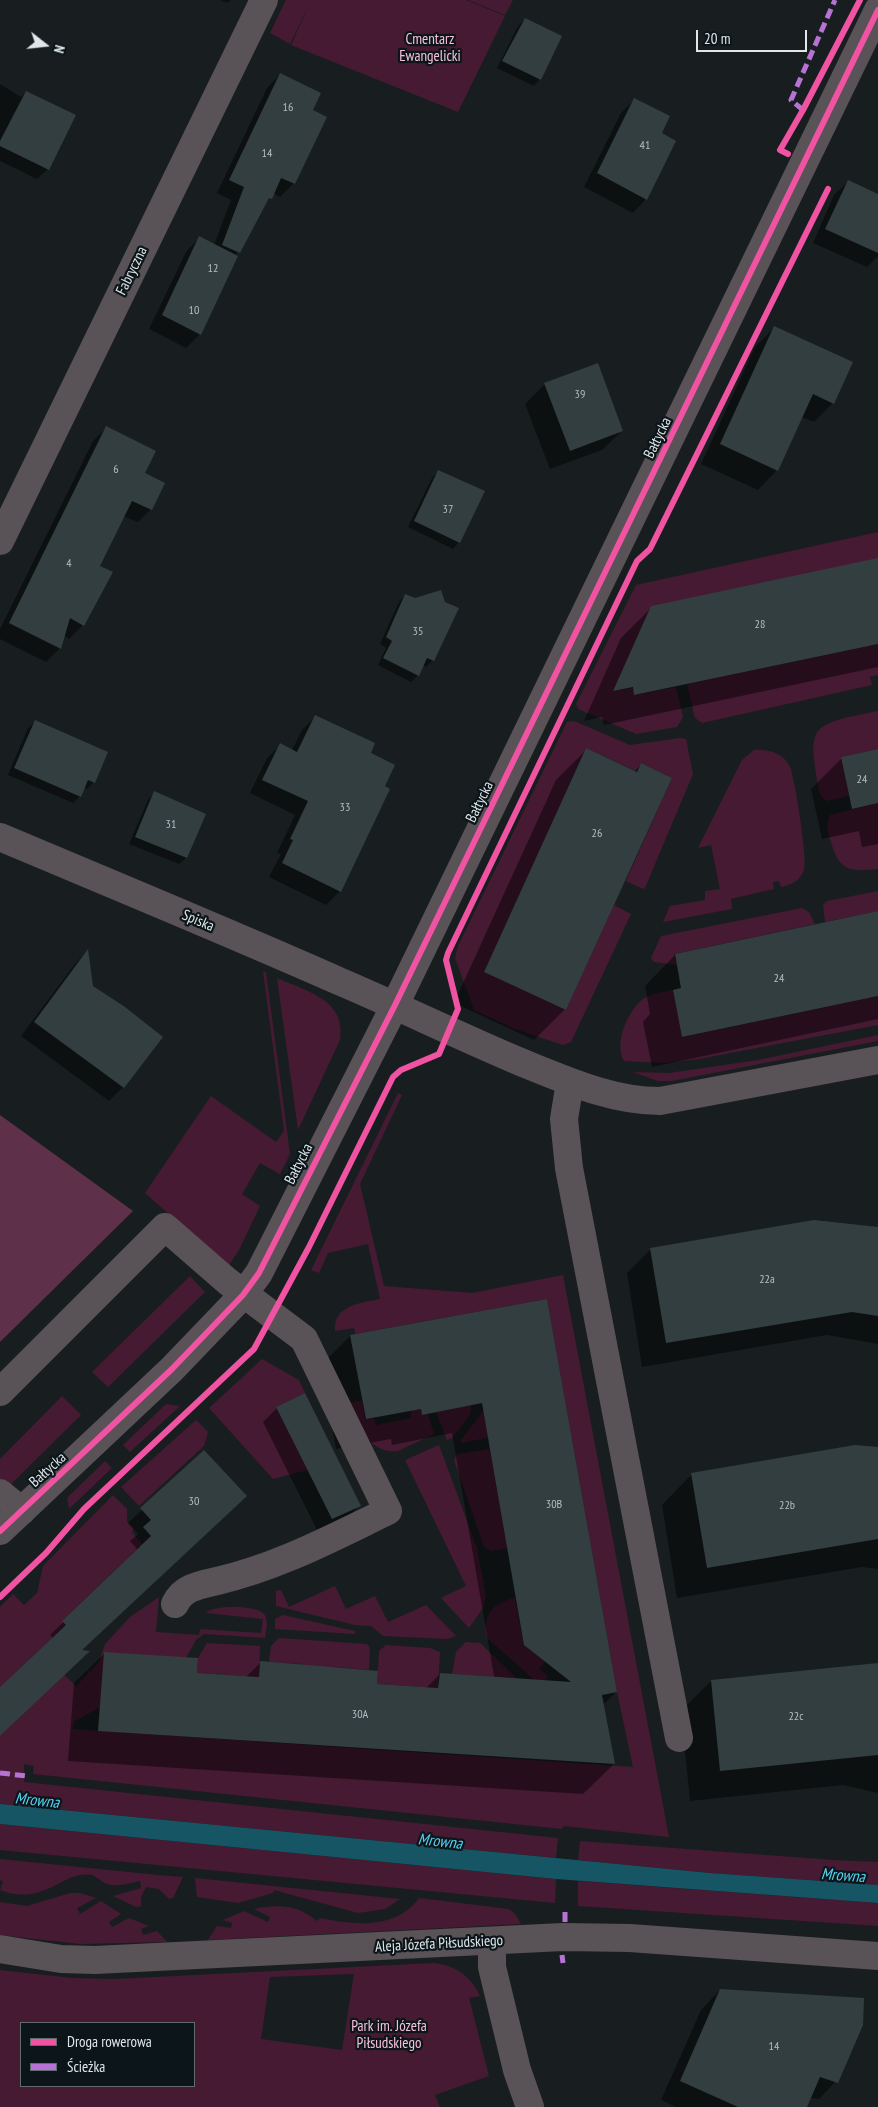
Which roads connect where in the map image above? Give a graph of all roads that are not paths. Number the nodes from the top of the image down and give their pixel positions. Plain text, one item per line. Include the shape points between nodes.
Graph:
1 (264, 0) edge
2 (878, 10) edge
3 (0, 541) edge
4 (0, 837) edge
5 (394, 1007) junction
6 (878, 1060) edge
7 (570, 1082) junction
8 (243, 1295) junction
9 (0, 1392) edge
10 (0, 1493) edge
11 (7, 1520) edge
12 (175, 1604) dead end
13 (679, 1738) dead end
14 (492, 1942) junction
15 (0, 1949) edge
16 (878, 1956) edge
17 (530, 2107) edge

1 - 3 street, Fabryczna
2 - 5 street, Bałtycka
4 - 5 street, Spiska
5 - 7 street, Spiska
5 - 8 street, Bałtycka via 259,1273
6 - 7 street, Spiska via 660,1101 614,1096
7 - 13 street via 564,1118 569,1168
8 - 9 street via 166,1227
8 - 11 street, Bałtycka via 172,1369
8 - 12 street via 304,1339 388,1511 283,1562 187,1589
10 - 11 street
14 - 15 street, Aleja Józefa Piłsudskiego via 94,1960 61,1959
14 - 16 street, Aleja Józefa Piłsudskiego via 564,1937 630,1938
14 - 17 street via 492,1967 517,2070

